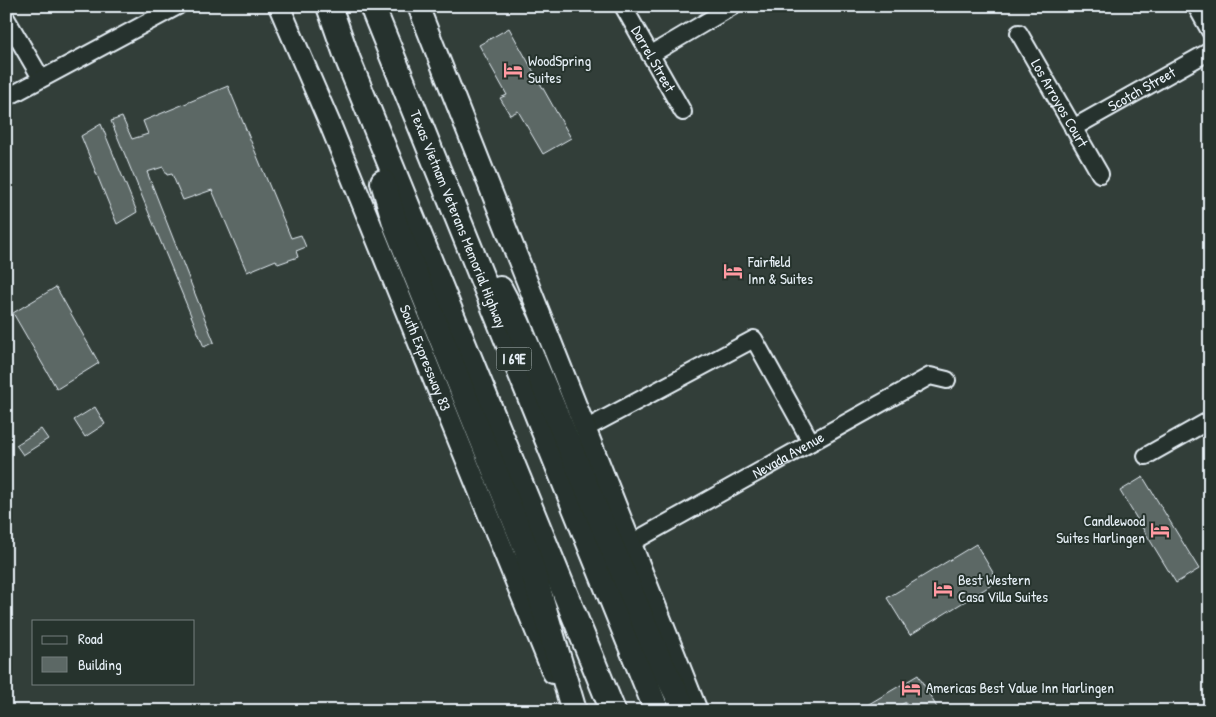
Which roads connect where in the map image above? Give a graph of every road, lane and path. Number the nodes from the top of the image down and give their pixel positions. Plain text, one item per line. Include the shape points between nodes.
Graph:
1 (178, 6) edge
2 (330, 6) edge
3 (372, 6) edge
4 (418, 6) edge
5 (623, 6) edge
6 (733, 6) edge
7 (1196, 6) edge
8 (282, 9) edge
9 (6, 18) edge
10 (1210, 31) edge
11 (1019, 33) dead end
12 (1210, 51) edge
13 (650, 55) junction
14 (348, 60) junction
15 (41, 78) junction
16 (6, 98) edge
17 (683, 112) dead end
18 (1073, 128) junction
19 (437, 172) junction
20 (1100, 174) dead end
21 (947, 380) dead end
22 (1210, 420) edge
23 (586, 429) junction
24 (811, 442) junction
25 (1146, 456) dead end
26 (630, 543) junction
27 (568, 711) edge
28 (574, 711) edge
29 (613, 711) edge
30 (657, 711) edge
31 (685, 711) edge
32 (697, 711) edge

1 - 15 street
2 - 14 highway, I 69E
3 - 19 highway, Texas Vietnam Veterans Memorial Highway / I 69E
4 - 23 main road
5 - 13 street, Darrel Street
6 - 13 street
7 - 10 street
8 - 27 main road, South Expressway 83
9 - 15 street
11 - 18 street, Los Arroyos Court
12 - 18 street, Scotch Street
13 - 17 street, Darrel Street
14 - 28 highway via 396,226 526,548
14 - 29 highway, I 69E
15 - 16 street
18 - 20 street, Los Arroyos Court
19 - 30 highway, Texas Vietnam Veterans Memorial Highway / I 69E
19 - 31 highway via 518,322 657,654
21 - 24 street, Nevada Avenue via 930,376
22 - 25 street
23 - 24 street via 754,339
23 - 26 main road
24 - 26 street, Nevada Avenue
26 - 32 main road

